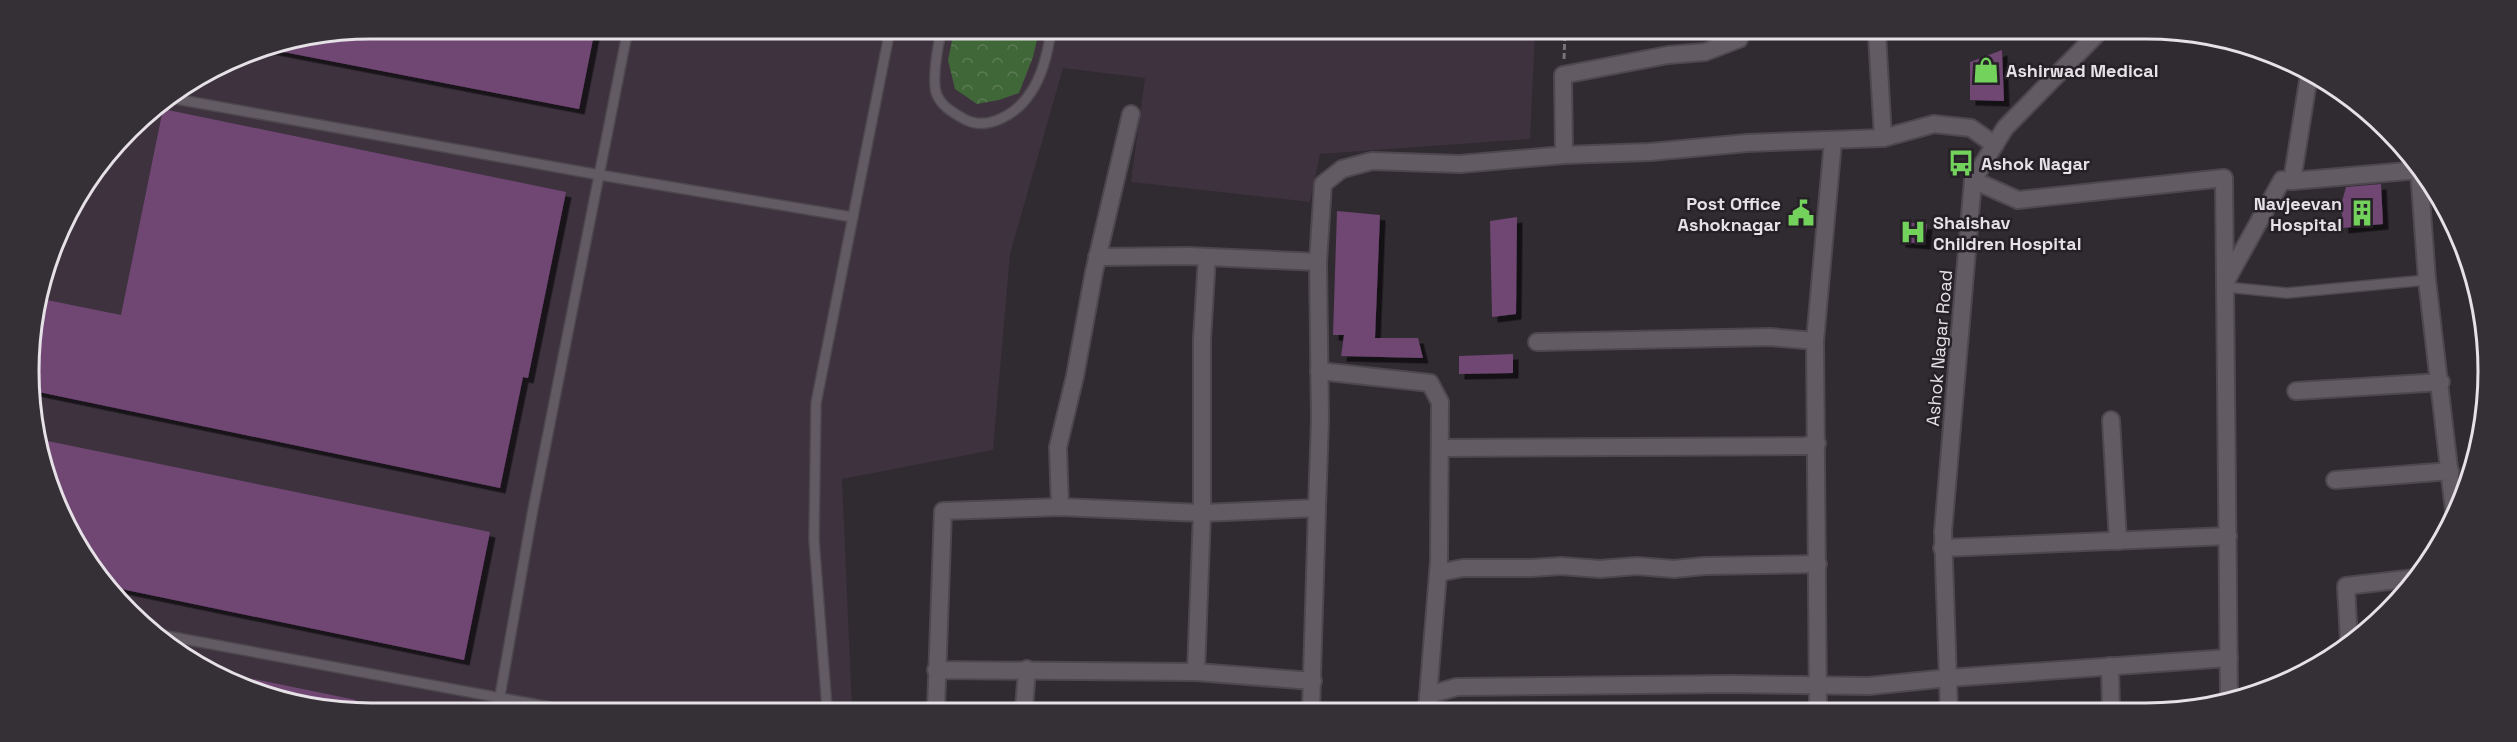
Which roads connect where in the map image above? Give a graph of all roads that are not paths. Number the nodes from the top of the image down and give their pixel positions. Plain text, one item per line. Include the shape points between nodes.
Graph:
1 (626, 39) edge
2 (888, 39) edge
3 (938, 39) edge
4 (1049, 39) edge
5 (1739, 39) edge
6 (1877, 39) edge
7 (2092, 39) edge
8 (2308, 81) edge
9 (180, 100) edge
10 (1131, 114) dead end
11 (1883, 138) junction
12 (1833, 141) junction
13 (1995, 145) junction
14 (1564, 155) junction
15 (2410, 171) edge
16 (600, 175) junction
17 (1973, 180) junction
18 (2292, 181) junction
19 (2420, 184) edge
20 (852, 217) junction
21 (1097, 257) junction
22 (1207, 257) junction
23 (1318, 262) junction
24 (2427, 280) junction
25 (2225, 284) junction
26 (1815, 341) junction
27 (1537, 342) dead end
28 (1319, 371) junction
29 (2441, 382) junction
30 (2296, 391) dead end
31 (2112, 420) dead end
32 (1817, 443) junction
33 (1441, 448) junction
34 (2450, 471) junction
35 (2335, 480) dead end
36 (2453, 499) edge
37 (1060, 507) junction
38 (1317, 508) junction
39 (1202, 513) junction
40 (2228, 536) junction
41 (2118, 541) junction
42 (1942, 548) junction
43 (1818, 564) junction
44 (1437, 573) junction
45 (2404, 579) edge
46 (2349, 634) edge
47 (174, 637) edge
48 (2229, 658) junction
49 (2110, 666) junction
50 (1027, 669) junction
51 (936, 670) junction
52 (1196, 672) junction
53 (1948, 678) junction
54 (1313, 681) junction
55 (1818, 684) junction
56 (2229, 693) edge
57 (1427, 702) edge
58 (499, 703) edge
59 (827, 703) edge
60 (936, 703) edge
61 (1024, 703) edge
62 (1311, 703) edge
63 (1818, 703) edge
64 (1949, 703) edge
65 (2111, 703) edge

1 - 16 lane
2 - 20 lane
3 - 4 lane via 937,94 949,110 972,123 995,122 1012,113 1032,92
5 - 14 street via 1705,52 1563,75
6 - 11 street
7 - 13 street, Ashok Nagar Road via 2005,128
8 - 18 street
9 - 16 lane
10 - 21 street
11 - 12 street
11 - 13 street via 1934,124 1971,128
12 - 14 street
12 - 26 street
13 - 17 street, Ashok Nagar Road
14 - 23 street via 1460,164 1372,161 1342,169 1323,184
15 - 18 street
16 - 20 lane
16 - 58 lane via 533,509
17 - 25 street via 2018,200 2224,178
17 - 42 street, Ashok Nagar Road
18 - 25 street via 2282,180
19 - 24 street
20 - 59 lane via 816,403 814,540
21 - 22 street
21 - 37 street via 1058,447
22 - 23 street
22 - 39 street via 1202,339
23 - 28 street
24 - 25 lane via 2287,293
24 - 29 street
25 - 40 street
26 - 27 street via 1770,337
26 - 32 street
28 - 33 street via 1430,383 1440,402
28 - 38 street
29 - 30 street
29 - 34 street
31 - 41 street
32 - 33 street
32 - 43 street
33 - 44 street
34 - 35 street
34 - 36 street
37 - 39 street
37 - 51 street via 943,511
38 - 39 street
38 - 54 street
39 - 52 street
40 - 41 street
40 - 48 street
41 - 42 street
42 - 53 street, Ashok Nagar Road
43 - 44 street via 1674,569 1462,568
43 - 55 street
44 - 57 street
45 - 46 street via 2346,586
47 - 58 lane
48 - 49 street
48 - 56 street
49 - 53 street
49 - 65 street
50 - 51 street
50 - 52 street
50 - 61 street
51 - 60 street
52 - 54 street
53 - 55 street via 1869,686
53 - 64 street, Ashok Nagar Road
54 - 62 street
55 - 57 street via 1457,687
55 - 63 street

